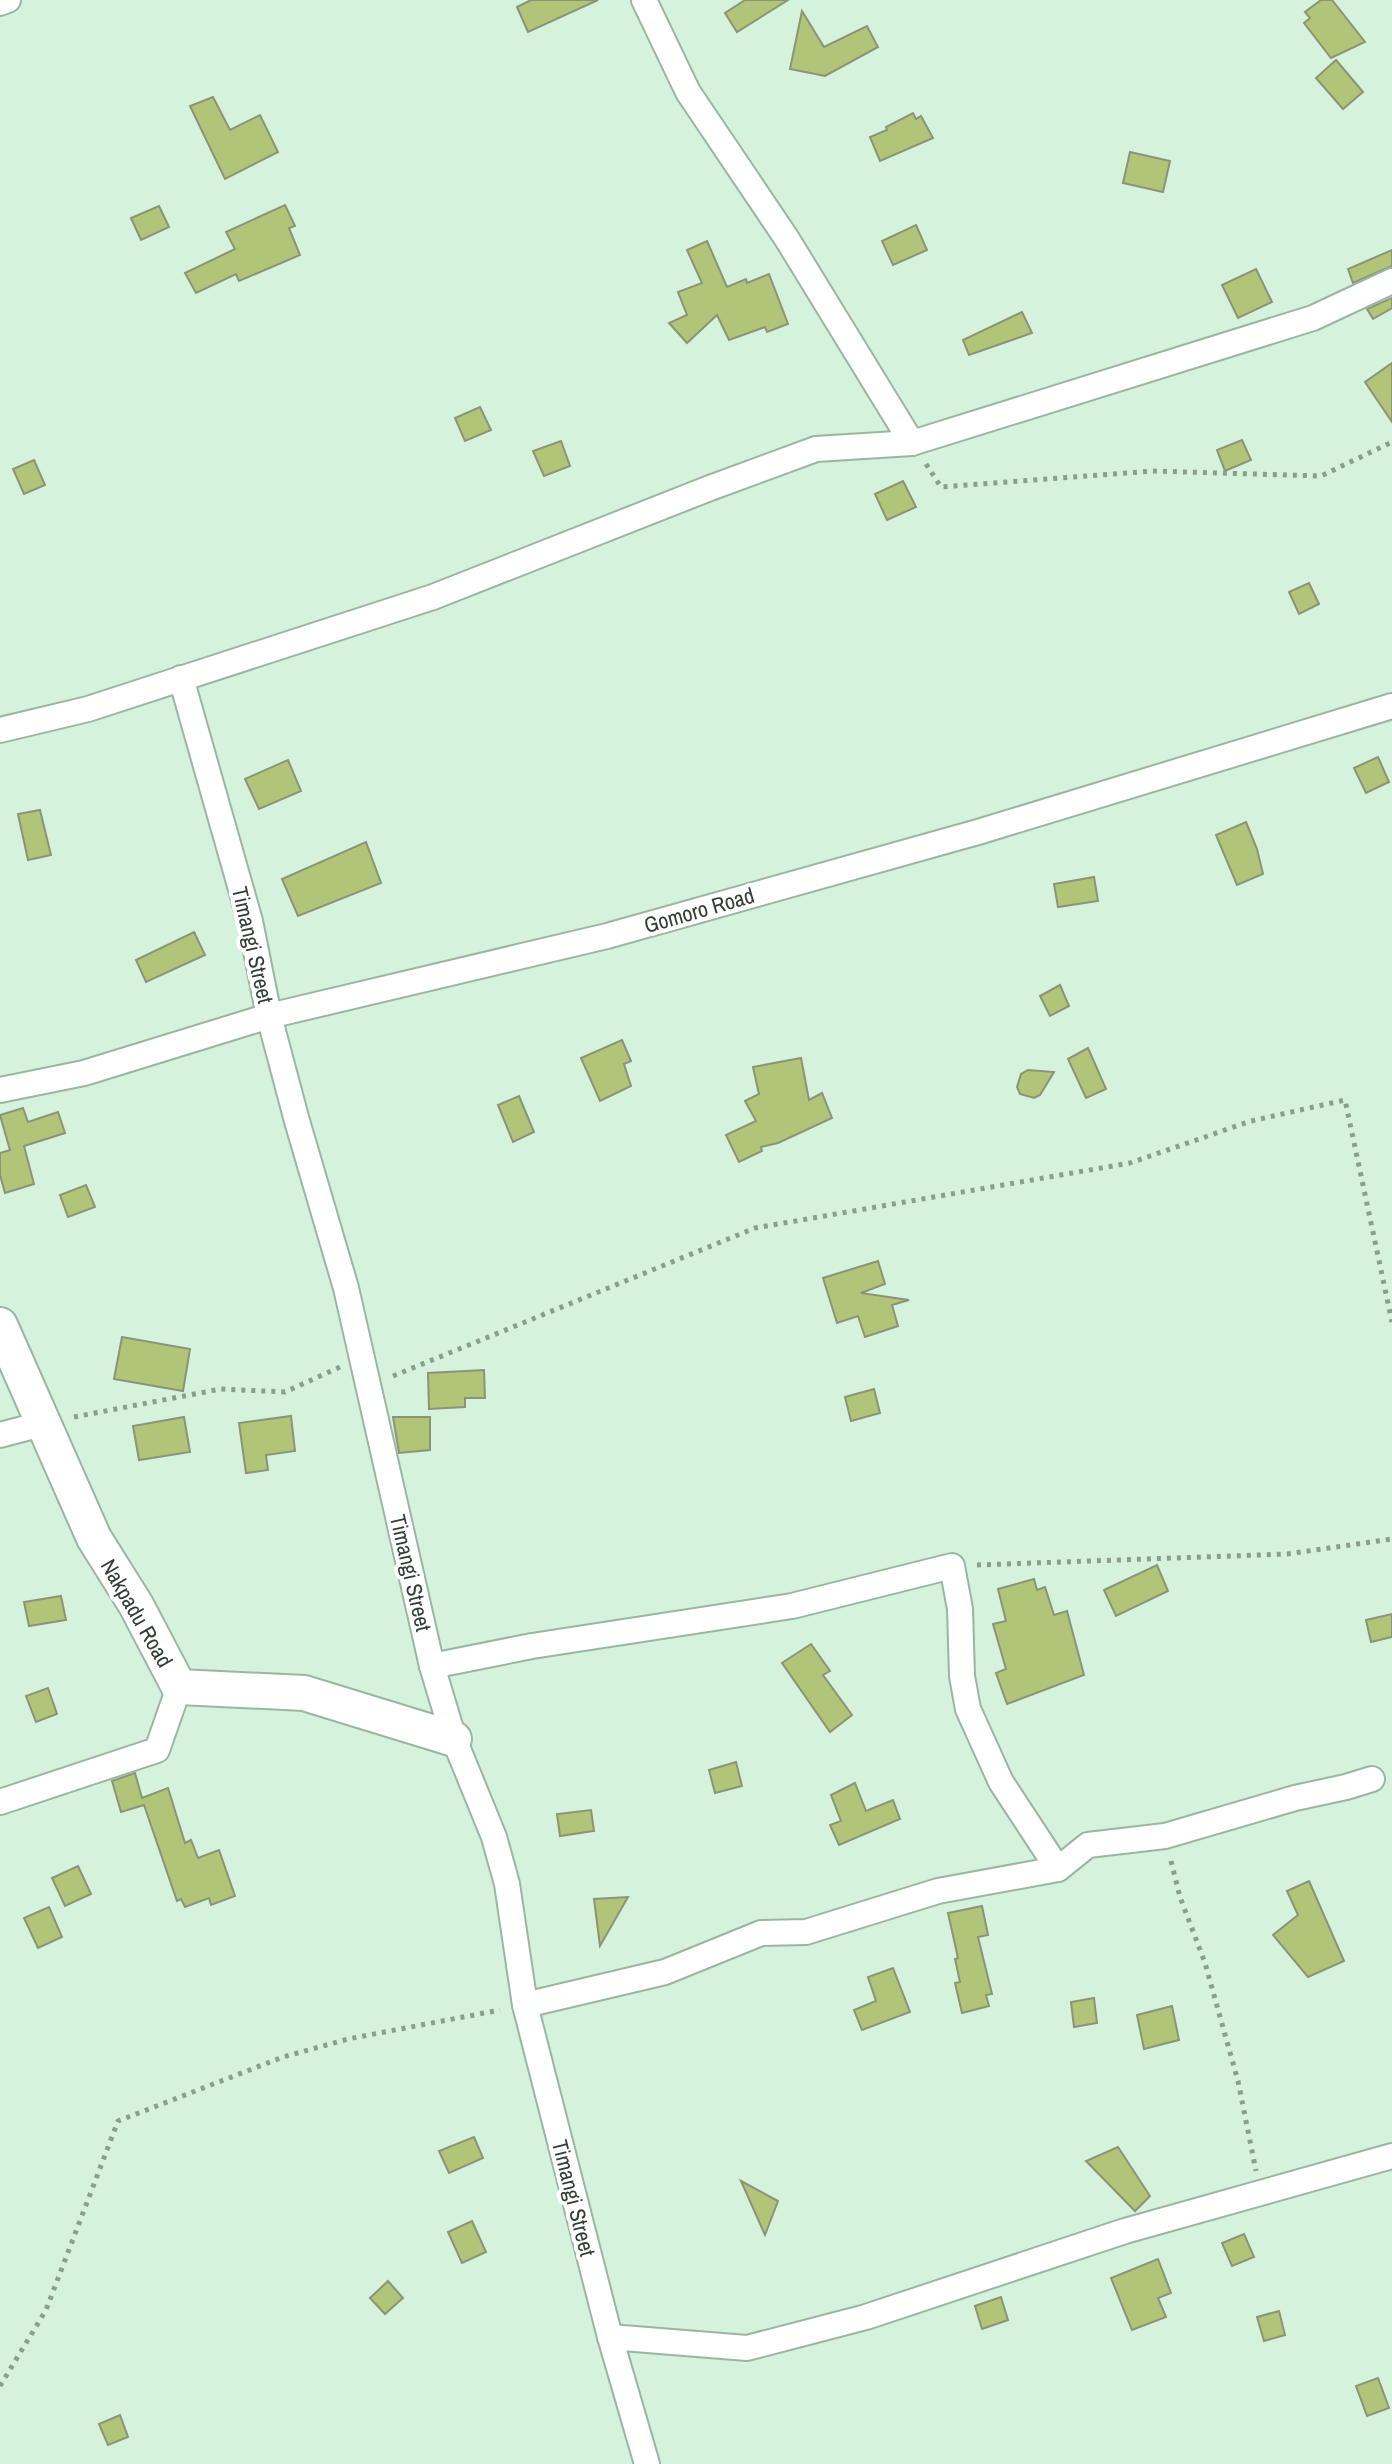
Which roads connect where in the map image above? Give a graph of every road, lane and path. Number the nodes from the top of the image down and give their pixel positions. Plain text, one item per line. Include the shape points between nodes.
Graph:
1 (8, 0) edge
2 (644, 0) edge
3 (0, 3) edge
4 (1392, 281) edge
5 (1392, 442) edge
6 (912, 443) junction
7 (181, 678) junction
8 (1392, 706) edge
9 (0, 730) edge
10 (269, 1016) junction
11 (0, 1090) edge
12 (1392, 1322) edge
13 (0, 1325) edge
14 (362, 1357) junction
15 (368, 1385) junction
16 (42, 1424) junction
17 (0, 1435) edge
18 (1392, 1539) edge
19 (952, 1566) junction
20 (432, 1666) junction
21 (179, 1687) junction
22 (454, 1739) junction
23 (1372, 1779) dead end
24 (0, 1802) edge
25 (1165, 1836) junction
26 (1058, 1869) junction
27 (525, 2005) junction
28 (1392, 2156) edge
29 (1260, 2193) junction
30 (610, 2337) junction
31 (0, 2386) edge
32 (647, 2464) edge

1 - 3 street
2 - 6 street via 688,92 787,239
4 - 6 street via 1313,318
5 - 6 path via 1321,476 1152,471 941,487
6 - 7 street via 816,449 433,597
7 - 9 street via 88,709
7 - 10 street, Timangi Street via 250,921
8 - 10 street, Gomoro Road via 978,832 607,936
10 - 11 street, Gomoro Road via 84,1073
10 - 14 street, Timangi Street
12 - 15 path via 1345,1100 1251,1121 1130,1163 755,1228
13 - 16 street, Nakpadu Road
14 - 15 street, Timangi Street
14 - 16 path via 285,1392 221,1389
15 - 20 street, Timangi Street
16 - 17 street
16 - 21 street, Nakpadu Road via 94,1538
18 - 19 path via 1287,1554
19 - 20 street via 792,1606
19 - 26 street via 968,1709 1001,1782
20 - 22 street, Timangi Street
21 - 22 street, Nakpadu Road via 304,1693
21 - 24 street via 157,1750
22 - 27 street, Timangi Street via 504,1873
23 - 25 street
25 - 26 street via 1088,1845
25 - 29 path via 1238,2081
26 - 27 street via 938,1891 806,1932 761,1933 665,1972
27 - 30 street, Timangi Street
27 - 31 path via 283,2057 118,2121 46,2310
28 - 29 street
29 - 30 street via 1125,2231 866,2317 747,2348
30 - 32 street, Timangi Street

